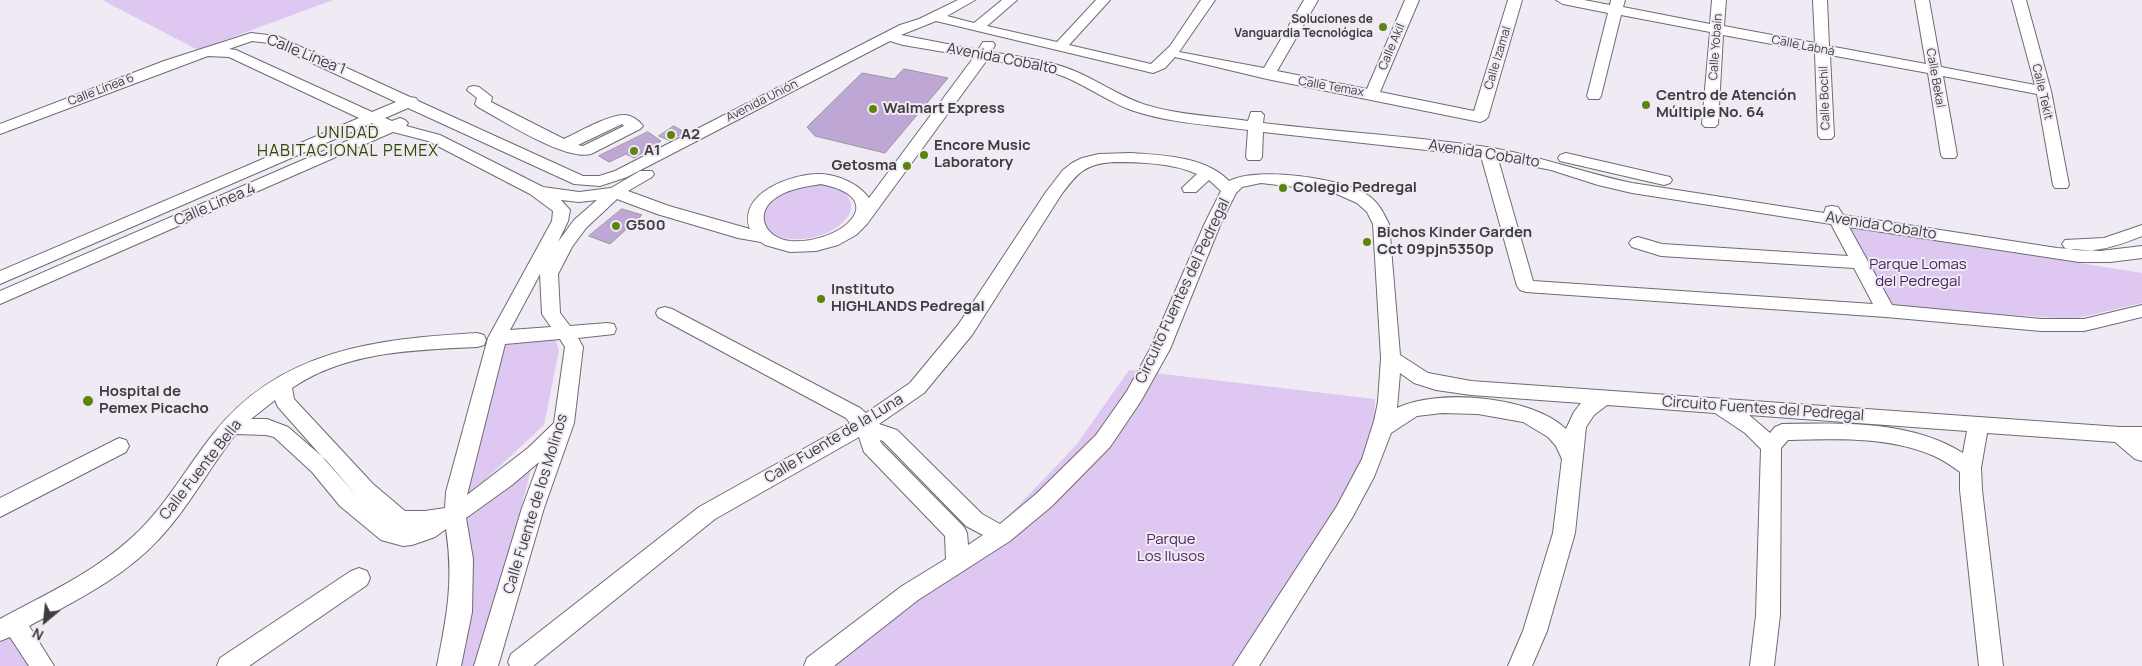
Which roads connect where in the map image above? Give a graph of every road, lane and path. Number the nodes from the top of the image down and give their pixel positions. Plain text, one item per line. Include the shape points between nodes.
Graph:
1 (968, 0) edge
2 (1010, 0) edge
3 (1103, 0) edge
4 (1208, 0) edge
5 (1311, 0) edge
6 (1412, 0) edge
7 (1515, 0) edge
8 (1563, 0) edge
9 (1719, 0) edge
10 (1820, 0) edge
11 (1922, 0) edge
12 (2019, 0) edge
13 (1617, 5) edge
14 (976, 28) junction
15 (1717, 29) junction
16 (909, 32) junction
17 (1059, 48) junction
18 (1824, 50) junction
19 (984, 53) junction
20 (204, 54) junction
21 (1181, 56) dead end
22 (1145, 69) joint
23 (1934, 70) junction
24 (1267, 75) junction
25 (474, 90) dead end
26 (2044, 91) junction
27 (1372, 94) junction
28 (1594, 96) dead end
29 (411, 101) junction
30 (430, 110) junction
31 (1480, 116) joint
32 (372, 118) junction
33 (1255, 121) junction
34 (1710, 124) dead end
35 (392, 127) junction
36 (0, 130) edge
37 (1826, 136) dead end
38 (498, 142) junction
39 (564, 145) dead end
40 (1488, 152) junction
41 (1949, 155) dead end
42 (472, 156) junction
43 (1254, 158) dead end
44 (1208, 172) junction
45 (600, 181) joint
46 (2061, 185) dead end
47 (1190, 188) dead end
48 (536, 190) junction
49 (1229, 191) junction
50 (615, 192) junction
51 (1833, 214) junction
52 (861, 220) junction
53 (2142, 230) edge
54 (764, 237) junction
55 (1638, 243) dead end
56 (2106, 244) junction
57 (2142, 252) edge
58 (2123, 256) junction
59 (1860, 263) junction
60 (2142, 265) edge
61 (0, 278) edge
62 (0, 298) edge
63 (1886, 311) junction
64 (2142, 311) edge
65 (665, 313) dead end
66 (607, 329) dead end
67 (565, 332) junction
68 (497, 338) junction
69 (477, 340) dead end
70 (1391, 358) junction
71 (282, 385) junction
72 (1604, 398) junction
73 (1721, 406) junction
74 (564, 422) junction
75 (1978, 425) junction
76 (231, 426) junction
77 (866, 427) junction
78 (1382, 429) junction
79 (2120, 435) junction
80 (2142, 435) edge
81 (119, 446) dead end
82 (1771, 447) junction
83 (2142, 453) edge
84 (1572, 458) junction
85 (327, 461) junction
86 (1971, 468) junction
87 (0, 508) edge
88 (450, 516) junction
89 (1002, 535) junction
90 (957, 563) junction
91 (360, 578) dead end
92 (7, 627) edge
93 (520, 662) dead end
94 (42, 666) edge
95 (229, 666) edge
96 (449, 666) edge
97 (486, 666) edge
98 (816, 666) edge
99 (1245, 666) edge
100 (1520, 666) edge
101 (1762, 666) edge
102 (1991, 666) edge

1 - 16 street, Avenida Unión
2 - 14 street
3 - 17 street
4 - 22 street via 1158,67
5 - 24 street
6 - 27 street, Calle Akil
7 - 31 street, Calle Izamal
8 - 13 street, Calle Labná
9 - 15 street, Calle Yobaín
10 - 18 street, Calle Bochil
11 - 23 street, Calle Bekal
12 - 26 street, Calle Tekit
13 - 15 street, Calle Labná
13 - 28 street
14 - 16 street
14 - 17 street
15 - 18 street, Calle Labná
15 - 34 street, Calle Yobaín
16 - 19 street
16 - 19 street, Avenida Cobalto
16 - 45 street, Avenida Unión via 621,174
16 - 50 street, Avenida Unión
17 - 22 street
18 - 23 street, Calle Labná
18 - 37 street, Calle Bochil
19 - 33 street, Avenida Cobalto via 1047,55 1081,66 1147,97
19 - 52 street
20 - 29 street, Calle Línea 1 via 251,37 272,39
20 - 32 street, Calle Línea 1 via 230,53
20 - 36 street, Calle Línea 6 via 169,64
21 - 24 street, Calle Temax
23 - 26 street, Calle Labná
23 - 41 street, Calle Bekal
24 - 27 street, Calle Temax
25 - 39 street via 485,97 484,104
26 - 46 street, Calle Tekit
27 - 31 street, Calle Temax
29 - 30 street, Calle Línea 1
29 - 32 street, Calle Línea 4
30 - 35 street, Calle Línea 4
30 - 38 street, Calle Línea 1
32 - 35 street, Calle Línea 1
32 - 61 street, Calle Línea 4
33 - 40 street, Avenida Cobalto
33 - 43 street
33 - 51 street, Avenida Cobalto via 1496,141 1643,177
35 - 42 street, Calle Línea 1 via 434,138
35 - 62 street, Calle Línea 4
38 - 42 street
38 - 45 street, Calle Línea 1 via 580,181
40 - 51 street, Avenida Cobalto via 1555,166 1632,188
40 - 63 street via 1526,286
42 - 48 street, Calle Línea 1
44 - 47 street
44 - 49 street, Calle Fuente de la Luna
44 - 77 street, Calle Fuente de la Luna via 1167,161 1106,157 1087,161 1071,171 965,330 940,362 917,388
48 - 50 street via 579,197
48 - 68 street via 563,213
49 - 70 street, Circuito Fuentes del Pedregal via 1236,184 1261,178 1333,186 1364,199 1381,224
49 - 89 street, Circuito Fuentes del Pedregal via 1160,348 1134,396 1102,441 1044,500
50 - 54 street via 672,213
50 - 67 street, Calle Fuente de los Molinos via 573,233 549,274 551,314
51 - 56 street, Avenida Cobalto via 2050,242
51 - 58 street, Avenida Cobalto via 2057,254 2098,258
51 - 59 street
52 - 54 street via 841,238 808,247 791,247
52 - 54 street via 864,208 861,197 852,188 821,179 802,180 769,193 759,204 754,216 756,227
53 - 56 street, Avenida Cobalto
55 - 59 street via 1661,250
56 - 58 street
57 - 58 street, Avenida Cobalto
58 - 60 street
59 - 63 street
63 - 64 street via 2041,325 2084,325
65 - 77 street via 853,413
66 - 67 street
67 - 68 street
67 - 74 street, Calle Fuente de los Molinos via 574,347
68 - 88 street
69 - 71 street, Calle Fuente Bella via 426,342 358,353 325,362
70 - 72 street, Circuito Fuentes del Pedregal via 1421,378 1436,383
70 - 78 street, Circuito Fuentes del Pedregal
71 - 76 street, Calle Fuente Bella
71 - 85 street via 285,402
72 - 73 street, Circuito Fuentes del Pedregal
72 - 84 street via 1586,409 1580,417
73 - 75 street, Circuito Fuentes del Pedregal
73 - 82 street via 1752,428
74 - 88 street via 534,454 477,501
74 - 97 street, Calle Fuente de los Molinos via 533,508
75 - 79 street, Circuito Fuentes del Pedregal
75 - 86 street
76 - 85 street via 267,427 281,432
76 - 92 street, Calle Fuente Bella via 173,508 138,546 110,568
77 - 89 street via 890,435 974,520
77 - 90 street via 871,446 956,533
77 - 93 street, Calle Fuente de la Luna via 707,513
78 - 84 street via 1414,409 1428,406 1469,406 1517,413 1540,421 1553,430 1566,443
78 - 99 street, Circuito Fuentes del Pedregal via 1354,498
79 - 80 street, Circuito Fuentes del Pedregal
79 - 83 street
81 - 87 street
82 - 86 street via 1782,432 1849,431 1904,439 1940,450
82 - 101 street via 1768,615
84 - 100 street via 1564,533 1535,630
85 - 88 street via 348,500 388,534 403,537 421,534
86 - 102 street
88 - 96 street via 462,559 460,612
89 - 90 street, Circuito Fuentes del Pedregal
90 - 98 street, Circuito Fuentes del Pedregal via 910,592
91 - 95 street
92 - 94 street

